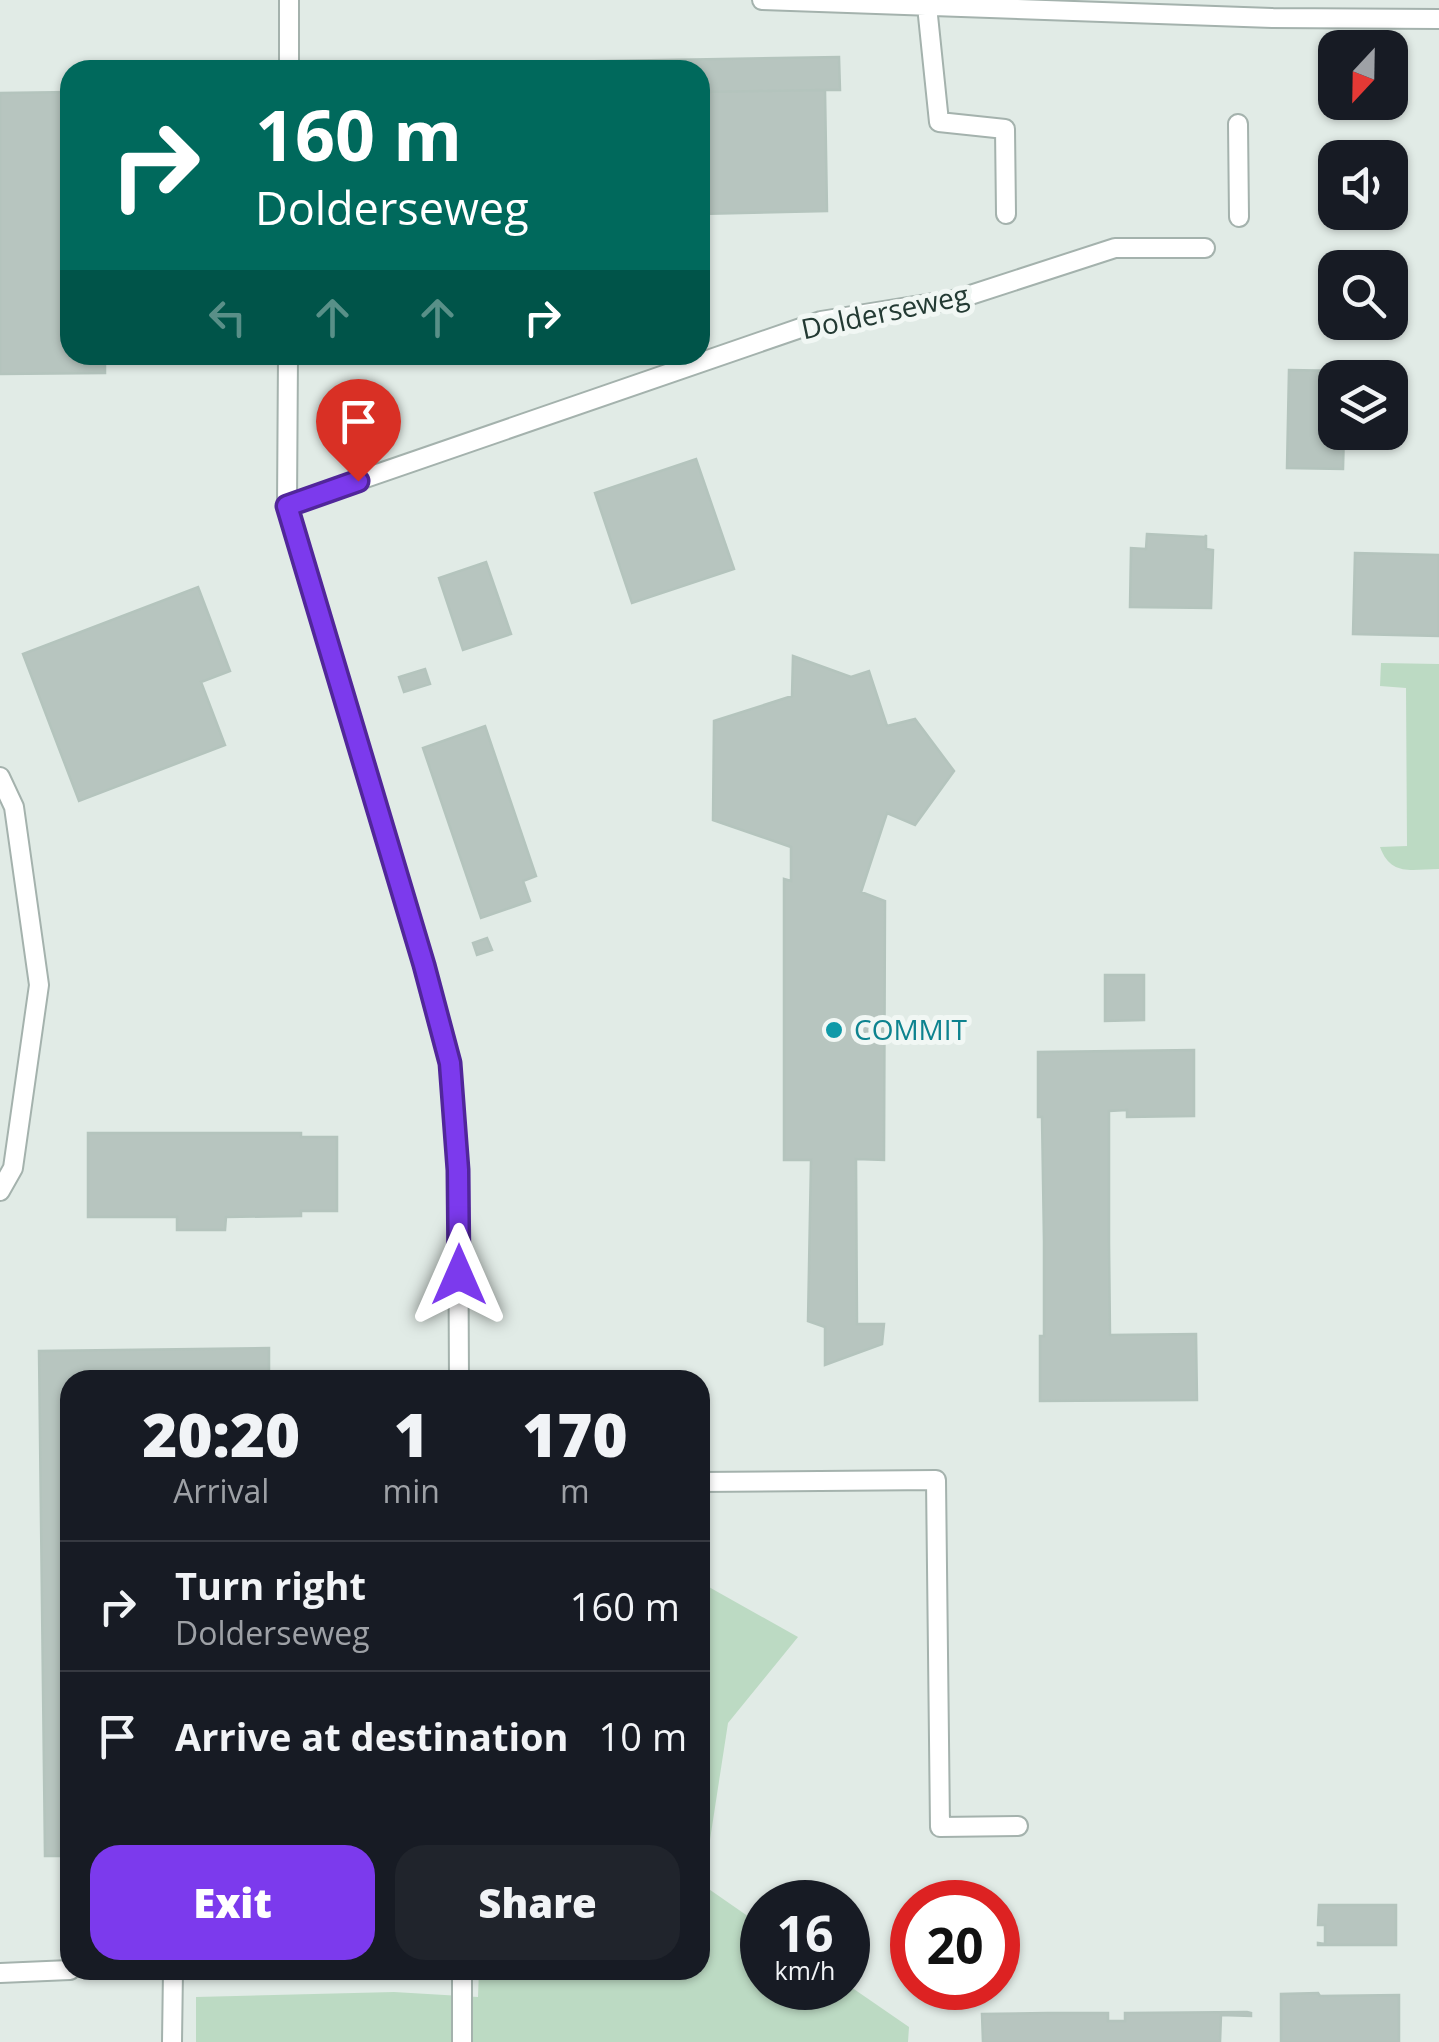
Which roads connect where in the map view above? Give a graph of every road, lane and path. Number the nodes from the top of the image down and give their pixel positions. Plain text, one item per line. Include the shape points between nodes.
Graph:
1 (289, 0) edge
2 (762, 0) edge
3 (927, 6) junction
4 (1439, 19) edge
5 (289, 60) edge
6 (1238, 124) dead end
7 (1006, 214) dead end
8 (1238, 218) dead end
9 (1205, 248) dead end
10 (710, 359) edge
11 (288, 365) edge
12 (694, 365) edge
13 (287, 506) junction
14 (0, 777) edge
15 (0, 1191) edge
16 (459, 1370) edge
17 (710, 1482) edge
18 (1018, 1826) dead end
19 (60, 1970) edge
20 (0, 1973) edge
21 (173, 1980) edge
22 (462, 1980) edge
23 (172, 2042) edge
24 (462, 2042) edge

1 - 5 lane
2 - 3 lane
3 - 4 lane
3 - 7 lane via 939,122 1005,128
6 - 8 lane
9 - 10 lane, Dolderseweg via 1115,248 958,299 821,321
11 - 13 lane
12 - 13 lane, Dolderseweg
13 - 16 lane via 450,1063
14 - 15 lane via 14,807 39,985 14,1168
17 - 18 lane via 936,1480 940,1827
19 - 20 lane
21 - 23 lane
22 - 24 lane

